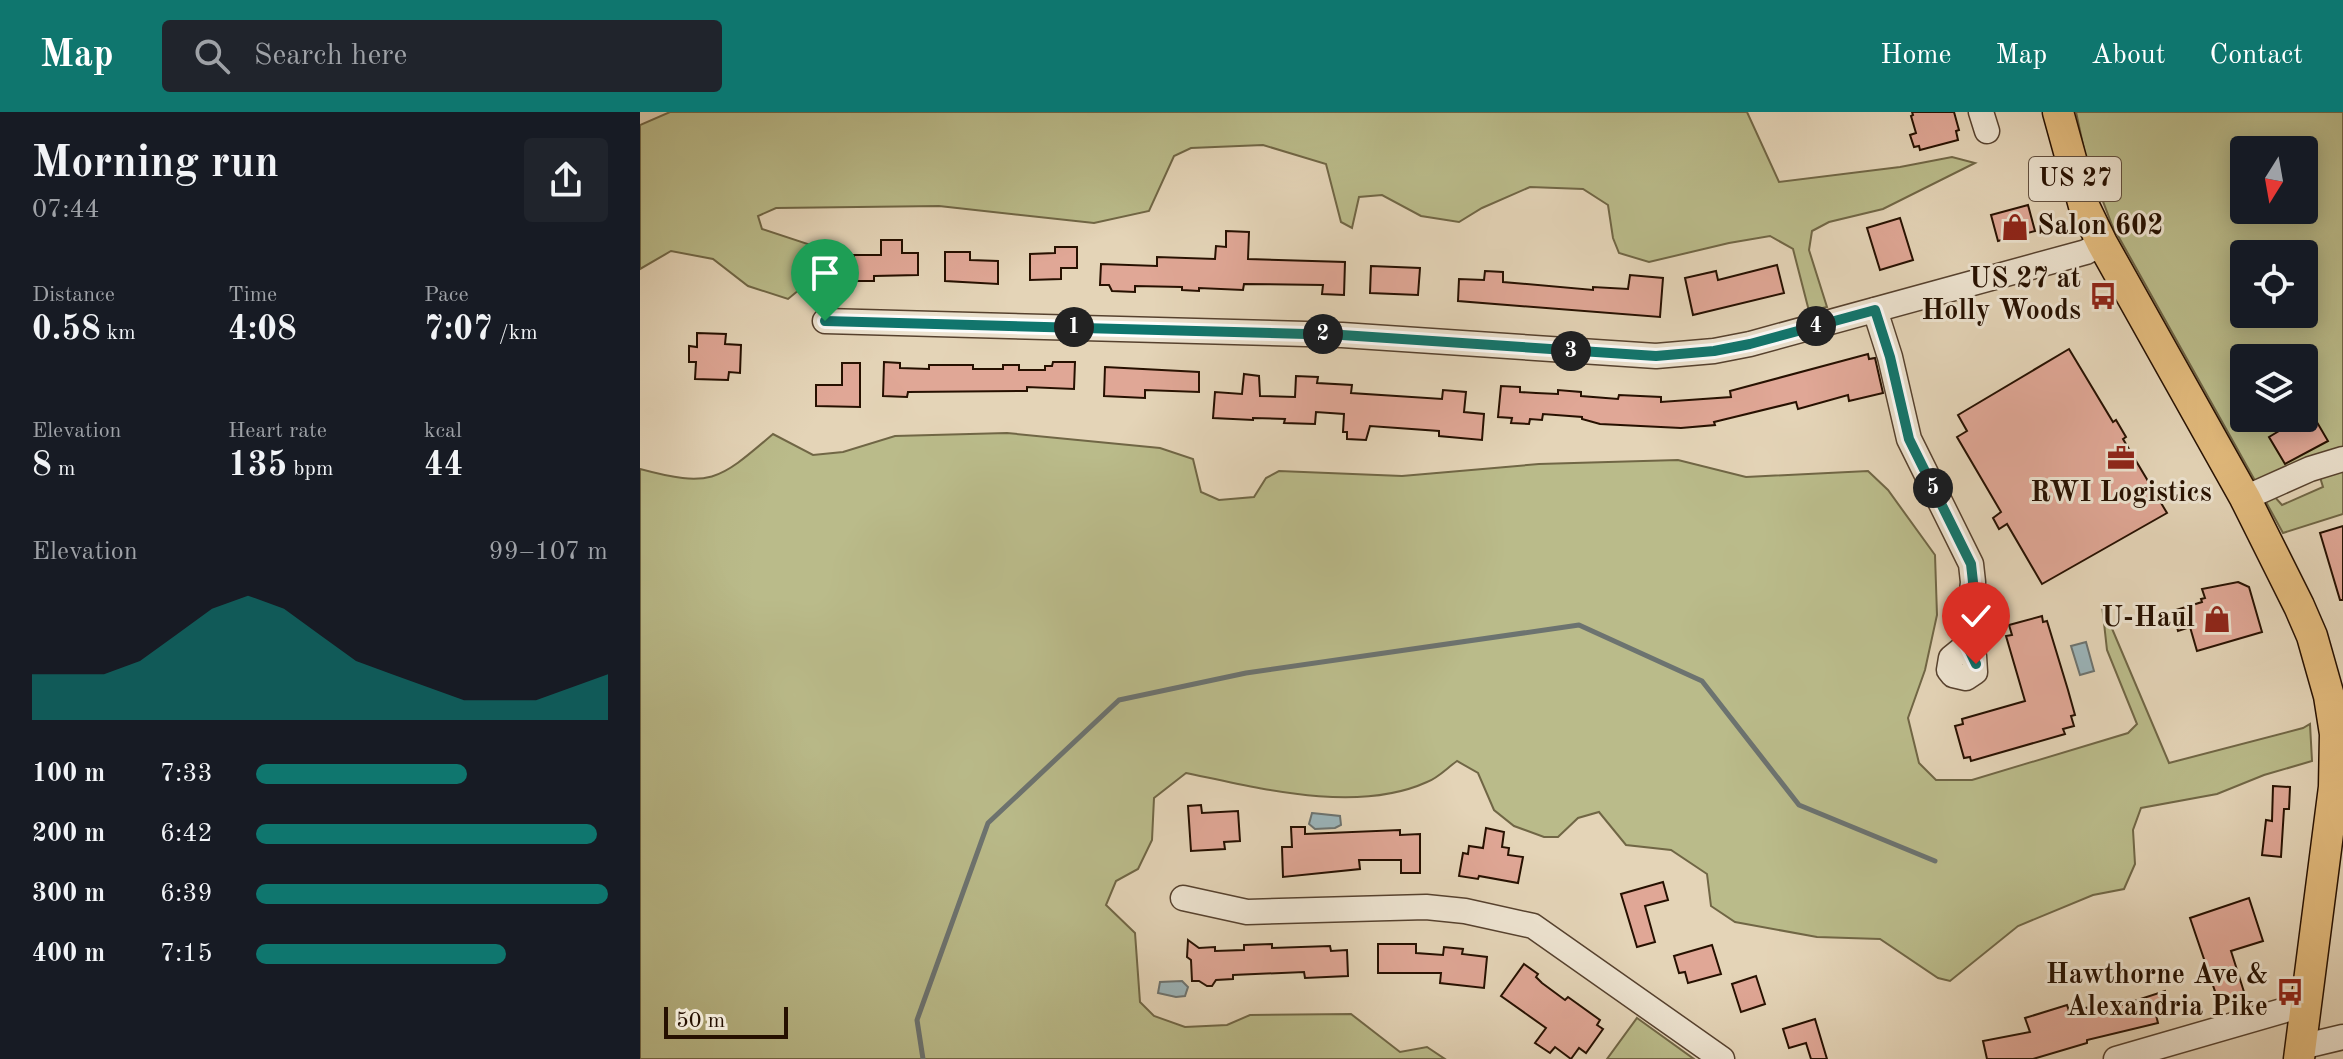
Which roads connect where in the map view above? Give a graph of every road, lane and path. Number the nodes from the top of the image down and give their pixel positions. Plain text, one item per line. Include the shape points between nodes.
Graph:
1 (2058, 112) edge
2 (2102, 243) junction
3 (1875, 310) junction
4 (825, 321) dead end
5 (2343, 459) edge
6 (2245, 498) junction
7 (1967, 645) dead end
8 (2336, 694) edge
9 (1183, 898) dead end
10 (2306, 1004) junction
11 (2343, 1037) edge
12 (2300, 1053) edge
13 (1722, 1059) edge
14 (2116, 1059) edge

1 - 2 main road, US 27 via 2084,206
2 - 3 street via 2086,252
2 - 6 main road, US 27
3 - 4 street via 1750,344 1656,356 1342,335
3 - 7 street via 1909,439 1971,564
5 - 6 street
6 - 8 main road, US 27
8 - 10 main road, US 27 via 2334,787
9 - 13 street via 1247,912 1426,907 1533,926
10 - 12 main road, US 27
10 - 14 street
11 - 12 street

